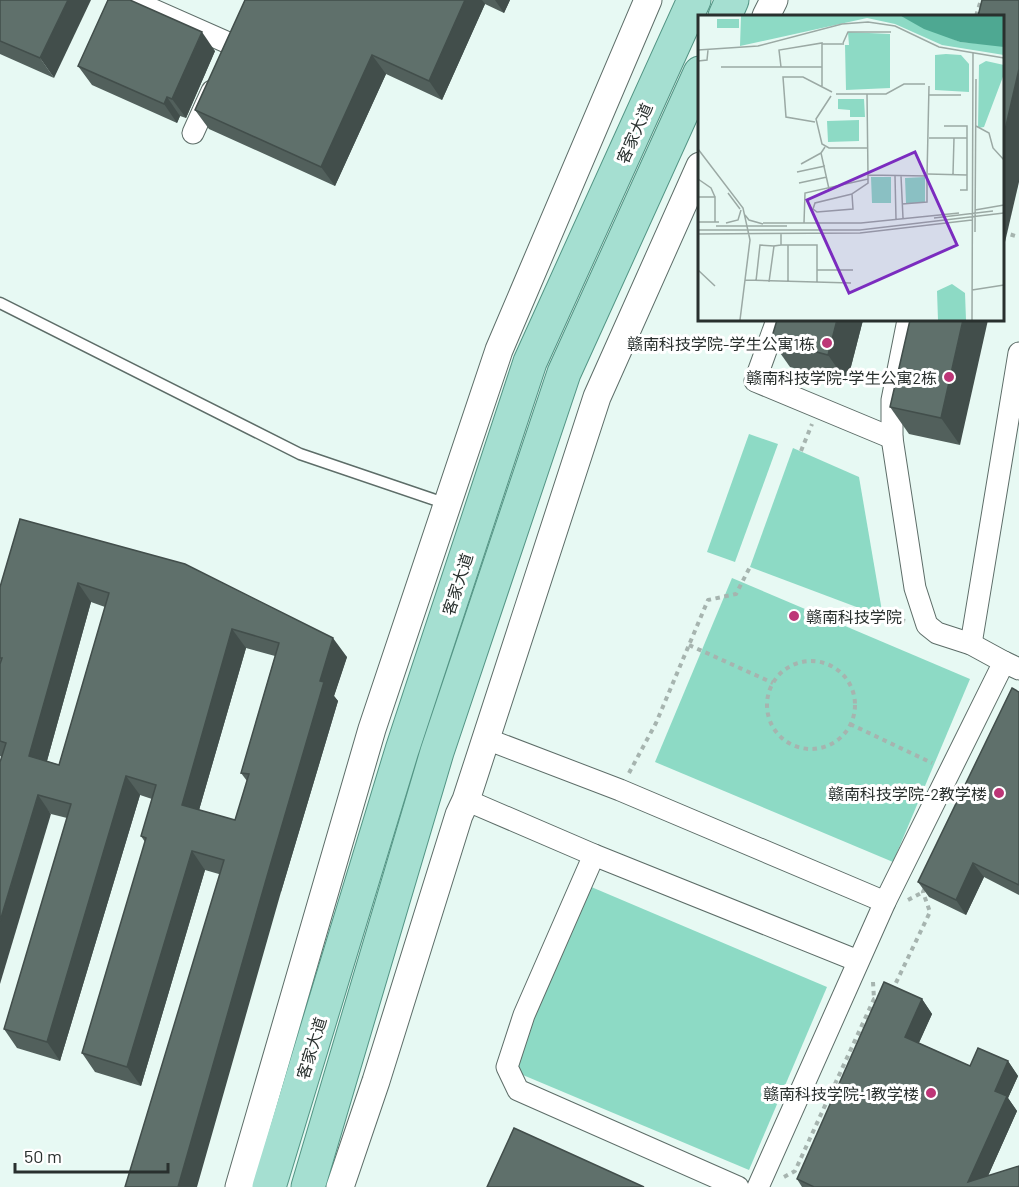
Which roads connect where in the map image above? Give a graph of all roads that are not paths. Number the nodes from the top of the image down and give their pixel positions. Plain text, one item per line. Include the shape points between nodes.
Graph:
1 (131, 0) edge
2 (648, 0) edge
3 (694, 0) edge
4 (732, 0) edge
5 (774, 0) edge
6 (725, 15) edge
7 (766, 15) edge
8 (698, 75) edge
9 (193, 133) dead end
10 (698, 168) edge
11 (0, 303) edge
12 (777, 321) edge
13 (908, 321) edge
14 (1019, 353) edge
15 (892, 438) junction
16 (447, 504) junction
17 (971, 644) junction
18 (1011, 665) edge
19 (484, 738) junction
20 (466, 800) junction
21 (594, 855) junction
22 (885, 902) junction
23 (858, 961) junction
24 (767, 1184) edge
25 (239, 1187) edge
26 (268, 1187) edge
27 (308, 1187) edge
28 (340, 1187) edge
29 (738, 1187) edge

1 - 9 street via 236,36
2 - 16 street via 499,351
3 - 26 main road, 客家大道 via 530,362 402,750
4 - 6 main road
5 - 7 street
8 - 27 main road, 客家大道 via 564,373 437,752
10 - 19 street via 597,397
11 - 16 lane via 300,454
12 - 15 street via 755,381
13 - 15 street via 892,400
14 - 17 street
15 - 17 street via 915,588 927,625 937,633
16 - 25 street via 372,729
17 - 18 street
18 - 22 street via 949,771
19 - 20 street
19 - 22 street via 620,790
20 - 21 street
20 - 28 street
21 - 23 street
21 - 29 street via 524,1015 507,1067 518,1090
22 - 23 street
23 - 24 street

